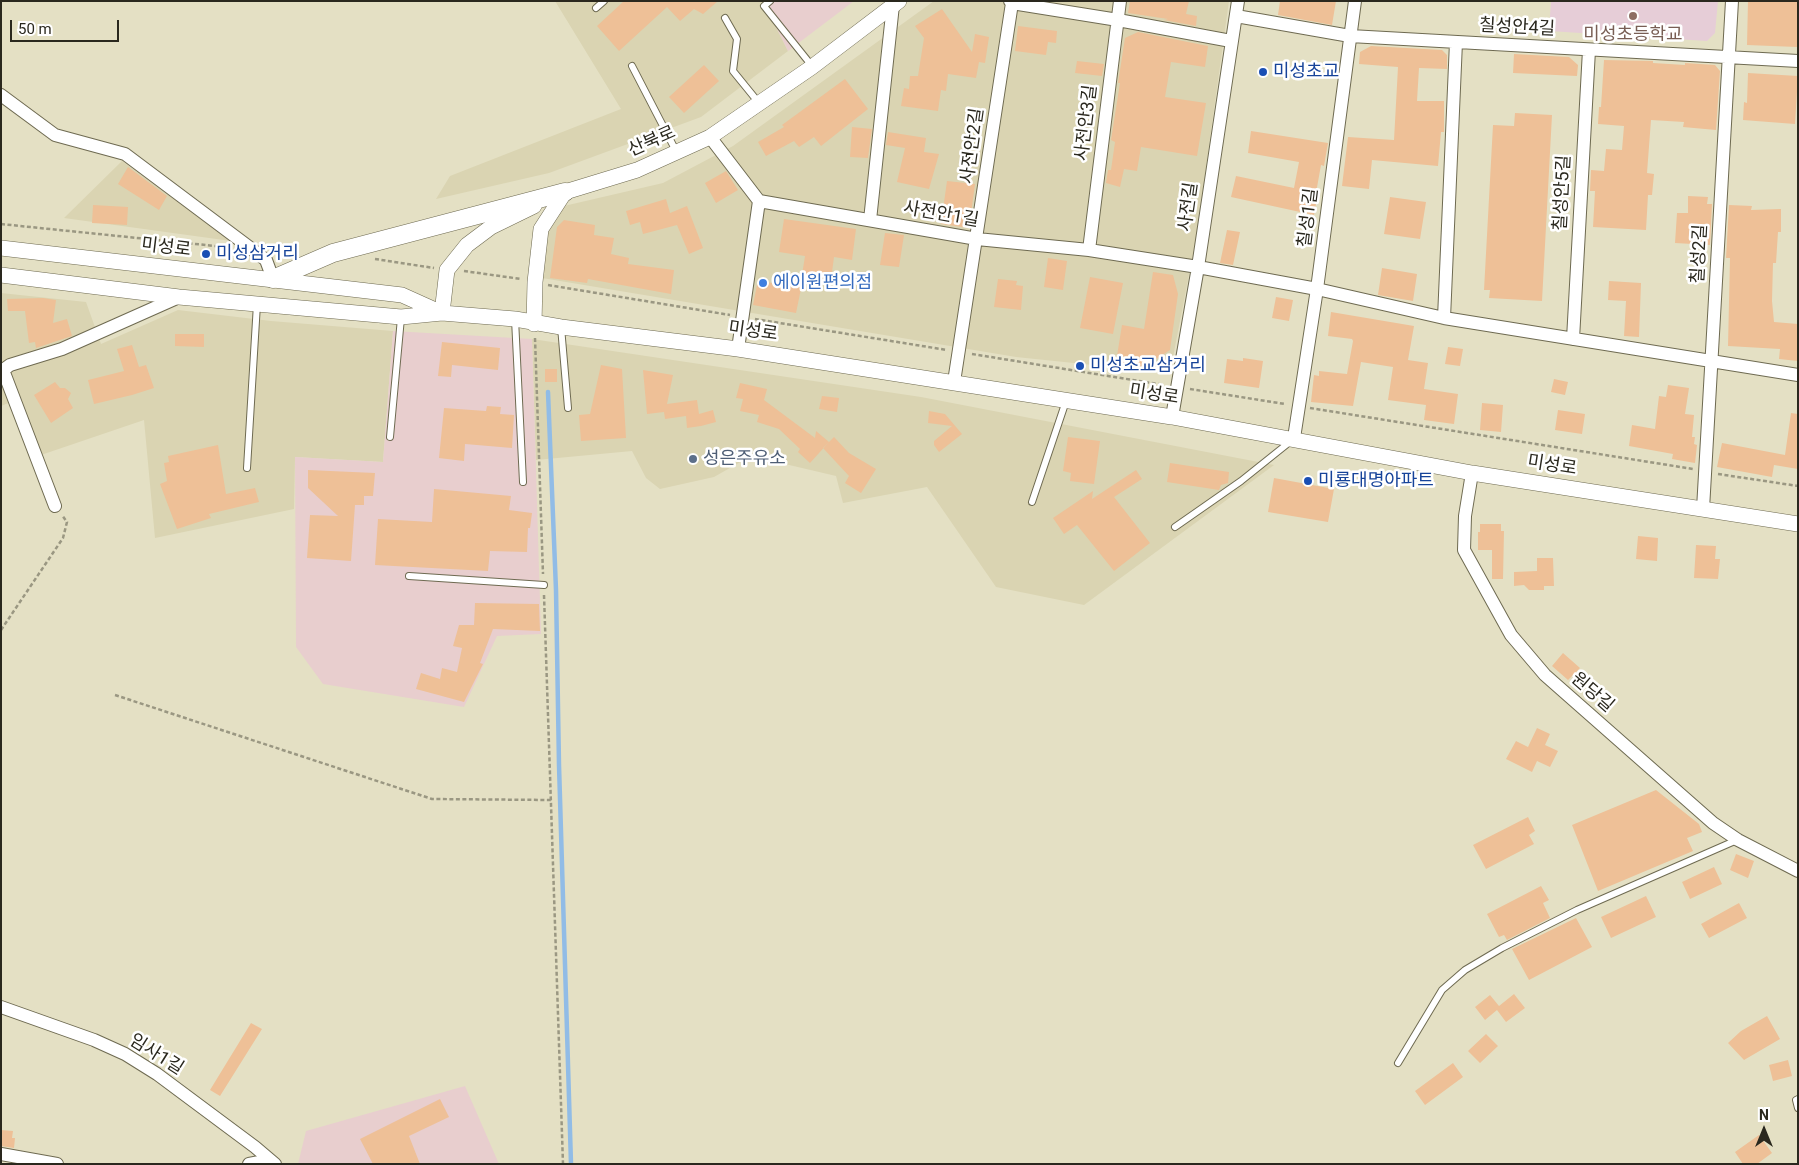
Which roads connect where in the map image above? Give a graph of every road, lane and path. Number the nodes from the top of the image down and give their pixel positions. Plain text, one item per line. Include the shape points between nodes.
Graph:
1 (604, 1) edge
2 (770, 1) edge
3 (1120, 1) edge
4 (1238, 1) edge
5 (1356, 1) edge
6 (1732, 1) edge
7 (1011, 2) edge
8 (894, 3) edge
9 (596, 8) dead end
10 (1236, 16) junction
11 (725, 18) dead end
12 (1118, 20) junction
13 (1350, 36) junction
14 (1231, 41) junction
15 (1456, 42) junction
16 (1589, 50) junction
17 (1729, 58) junction
18 (1798, 62) edge
19 (632, 66) dead end
20 (812, 67) junction
21 (1, 96) edge
22 (759, 103) junction
23 (710, 137) junction
24 (677, 152) junction
25 (565, 192) junction
26 (759, 201) junction
27 (870, 220) junction
28 (1, 224) edge
29 (977, 239) junction
30 (1, 248) edge
31 (253, 250) junction
32 (1089, 250) junction
33 (303, 252) dead end
34 (370, 258) dead end
35 (1198, 267) junction
36 (447, 270) junction
37 (1, 276) edge
38 (273, 279) junction
39 (535, 282) junction
40 (1317, 289) junction
41 (179, 297) junction
42 (257, 304) junction
43 (442, 313) junction
44 (401, 317) junction
45 (742, 317) junction
46 (1444, 318) junction
47 (515, 319) junction
48 (534, 324) junction
49 (561, 327) junction
50 (1573, 339) junction
51 (738, 348) junction
52 (959, 352) junction
53 (1712, 361) junction
54 (1798, 374) edge
55 (954, 382) junction
56 (1177, 387) junction
57 (1066, 400) junction
58 (1299, 406) junction
59 (568, 408) dead end
60 (1172, 417) junction
61 (390, 437) dead end
62 (1294, 438) junction
63 (246, 468) dead end
64 (1706, 472) junction
65 (1472, 473) junction
66 (523, 482) dead end
67 (1798, 486) edge
68 (1032, 502) dead end
69 (54, 506) joint
70 (1703, 509) junction
71 (1798, 524) edge
72 (1175, 527) dead end
73 (408, 576) dead end
74 (544, 585) junction
75 (1, 630) edge
76 (115, 694) dead end
77 (551, 800) junction
78 (1738, 840) junction
79 (1798, 870) edge
80 (1, 1007) edge
81 (1398, 1063) dead end
82 (1798, 1098) edge
83 (1798, 1108) edge
84 (1, 1154) edge
85 (271, 1162) edge
86 (57, 1164) edge
87 (249, 1164) edge
88 (563, 1164) edge

1 - 9 lane
2 - 20 lane via 764,6
3 - 12 street, 사전안3길
4 - 10 street, 사전길
5 - 13 street, 칠성1길
6 - 17 street, 칠성2길
7 - 12 street
7 - 29 street, 사전안2길
8 - 20 street, 산북로
8 - 27 street
10 - 13 street, 칠성안4길
10 - 14 street, 사전길
11 - 22 lane via 737,39 733,71
12 - 14 street
12 - 32 street, 사전안3길
13 - 15 street, 칠성안4길
13 - 40 street, 칠성1길
14 - 35 street, 사전길
15 - 16 street, 칠성안4길
15 - 46 street
16 - 17 street, 칠성안4길
16 - 50 street, 칠성안5길
17 - 18 street, 칠성안4길
17 - 53 street, 칠성2길
19 - 24 lane
20 - 22 street, 산북로
21 - 31 street via 55,135 125,154
22 - 23 street, 산북로
23 - 24 street, 산북로
23 - 26 street
24 - 25 street, 산북로 via 637,170
25 - 36 street, 산북로 via 491,227 467,245
25 - 38 main road via 333,253
25 - 39 street via 541,229
26 - 27 street, 사전안1길
26 - 45 street
27 - 29 street, 사전안1길
28 - 31 path
29 - 32 street, 사전안1길
29 - 52 street, 사전안2길
30 - 38 street, 미성로
31 - 33 path
31 - 38 street via 266,260
32 - 35 street, 사전안1길
34 - 36 path
35 - 40 street, 사전안1길
35 - 56 street, 사전길
36 - 39 path
36 - 43 street
37 - 41 street, 미성로
38 - 43 street, 미성로 via 402,295
39 - 45 path
39 - 48 street
40 - 46 street
40 - 58 street, 칠성1길
41 - 42 street, 미성로
41 - 69 street via 62,349 10,365 4,370
42 - 44 street, 미성로
42 - 63 lane
43 - 44 street, 미성로
43 - 47 street, 미성로
44 - 61 lane
45 - 51 street
45 - 52 path
46 - 50 street
47 - 48 street, 미성로
47 - 66 lane
48 - 49 street, 미성로
48 - 74 path
49 - 51 street, 미성로
49 - 59 lane
50 - 53 street
51 - 55 street, 미성로
52 - 55 street, 사전안2길
52 - 56 path
53 - 54 street
53 - 64 street, 칠성2길
55 - 57 street, 미성로
56 - 58 path
56 - 60 street, 사전길
57 - 60 street, 미성로
57 - 68 lane
58 - 62 street, 칠성1길
58 - 64 path
60 - 62 street, 미성로
62 - 65 street, 미성로
62 - 72 lane
64 - 67 path
64 - 70 street, 칠성2길
65 - 70 street, 미성로
65 - 78 street, 원당길 via 1465,516 1464,550 1511,635 1545,675 1714,823
69 - 75 path via 67,522 63,538
70 - 71 street, 미성로
73 - 74 lane
74 - 77 path
76 - 77 path via 432,799
77 - 88 path
78 - 79 street, 원당길
78 - 81 lane via 1576,910 1465,970 1442,990
80 - 85 street, 임사1길 via 125,1054 164,1079
82 - 83 lane
84 - 86 street
85 - 87 street

